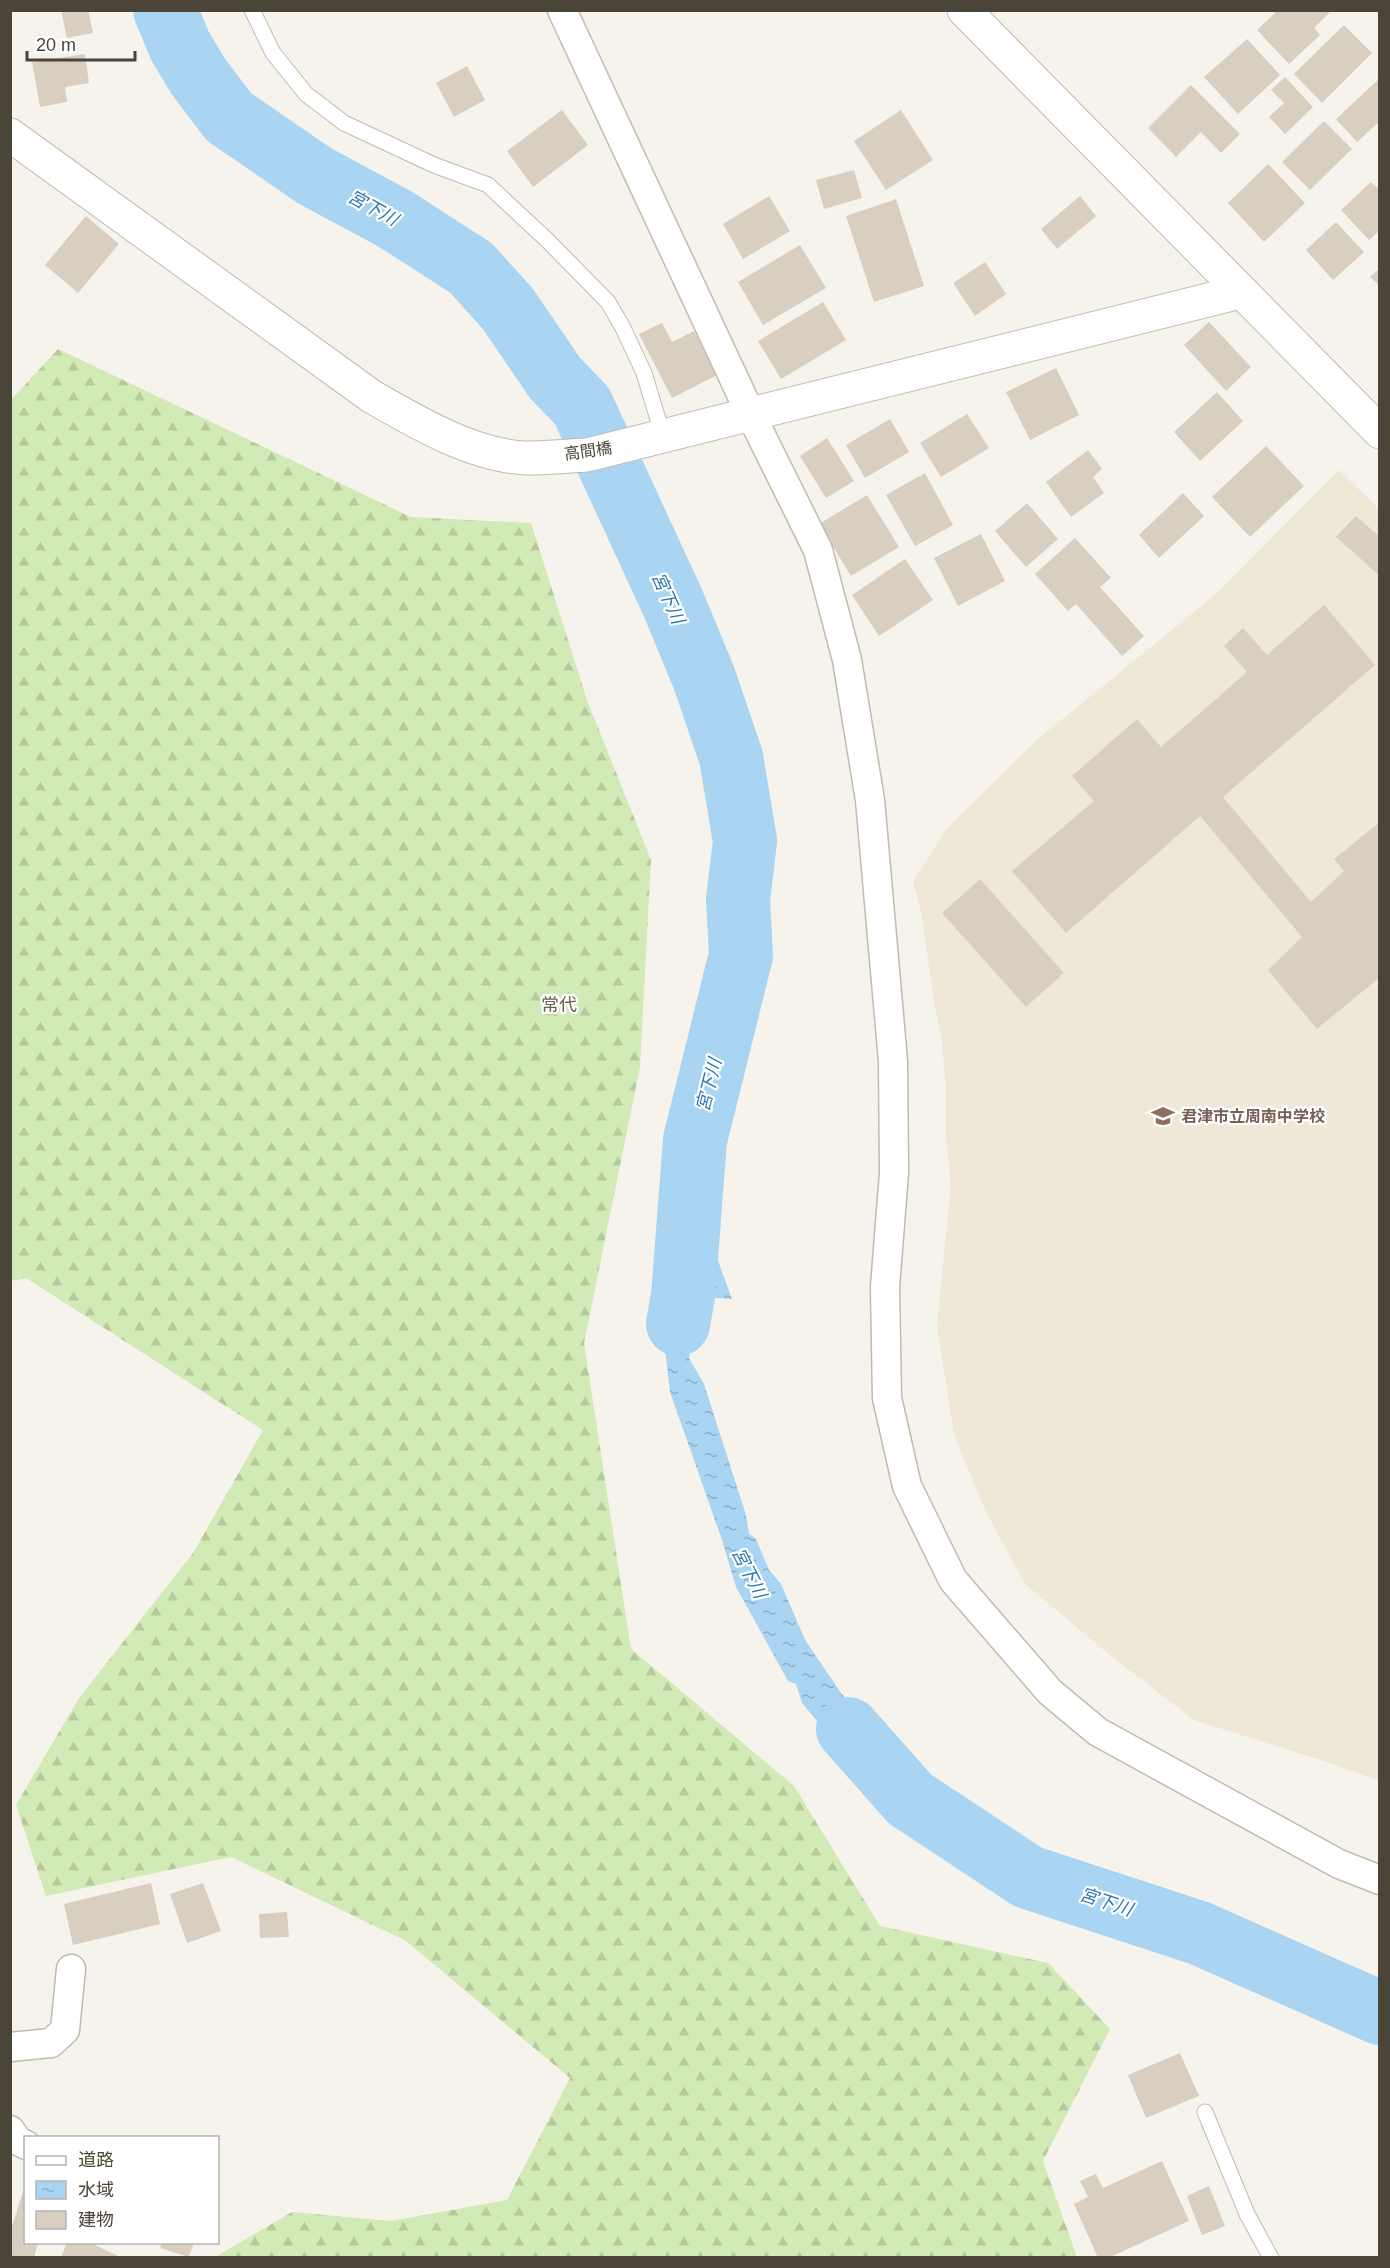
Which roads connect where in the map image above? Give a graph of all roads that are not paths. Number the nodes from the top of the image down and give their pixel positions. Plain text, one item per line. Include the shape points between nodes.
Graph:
1 (252, 10) edge
2 (562, 10) edge
3 (964, 10) edge
4 (11, 138) edge
5 (1240, 292) junction
6 (750, 413) junction
7 (1379, 431) edge
8 (657, 438) junction
9 (1380, 1880) edge
10 (71, 1969) dead end
11 (10, 2047) edge
12 (1205, 2112) dead end
13 (10, 2130) edge
14 (24, 2144) edge
15 (1271, 2258) edge

1 - 8 lane via 273,54 306,94 344,123 488,185 608,302 644,373
2 - 6 street
3 - 5 street
4 - 8 street, 高間橋 via 371,396 422,426 485,451 525,458 587,455
5 - 6 street, 高間橋
5 - 7 street
6 - 8 street, 高間橋
6 - 9 street via 818,550 847,660 870,800 893,1060 894,1173 885,1287 887,1398 907,1486 954,1580 1058,1699 1098,1732 1339,1864
10 - 11 street via 65,2030 51,2043
12 - 15 lane via 1247,2214
13 - 14 street

